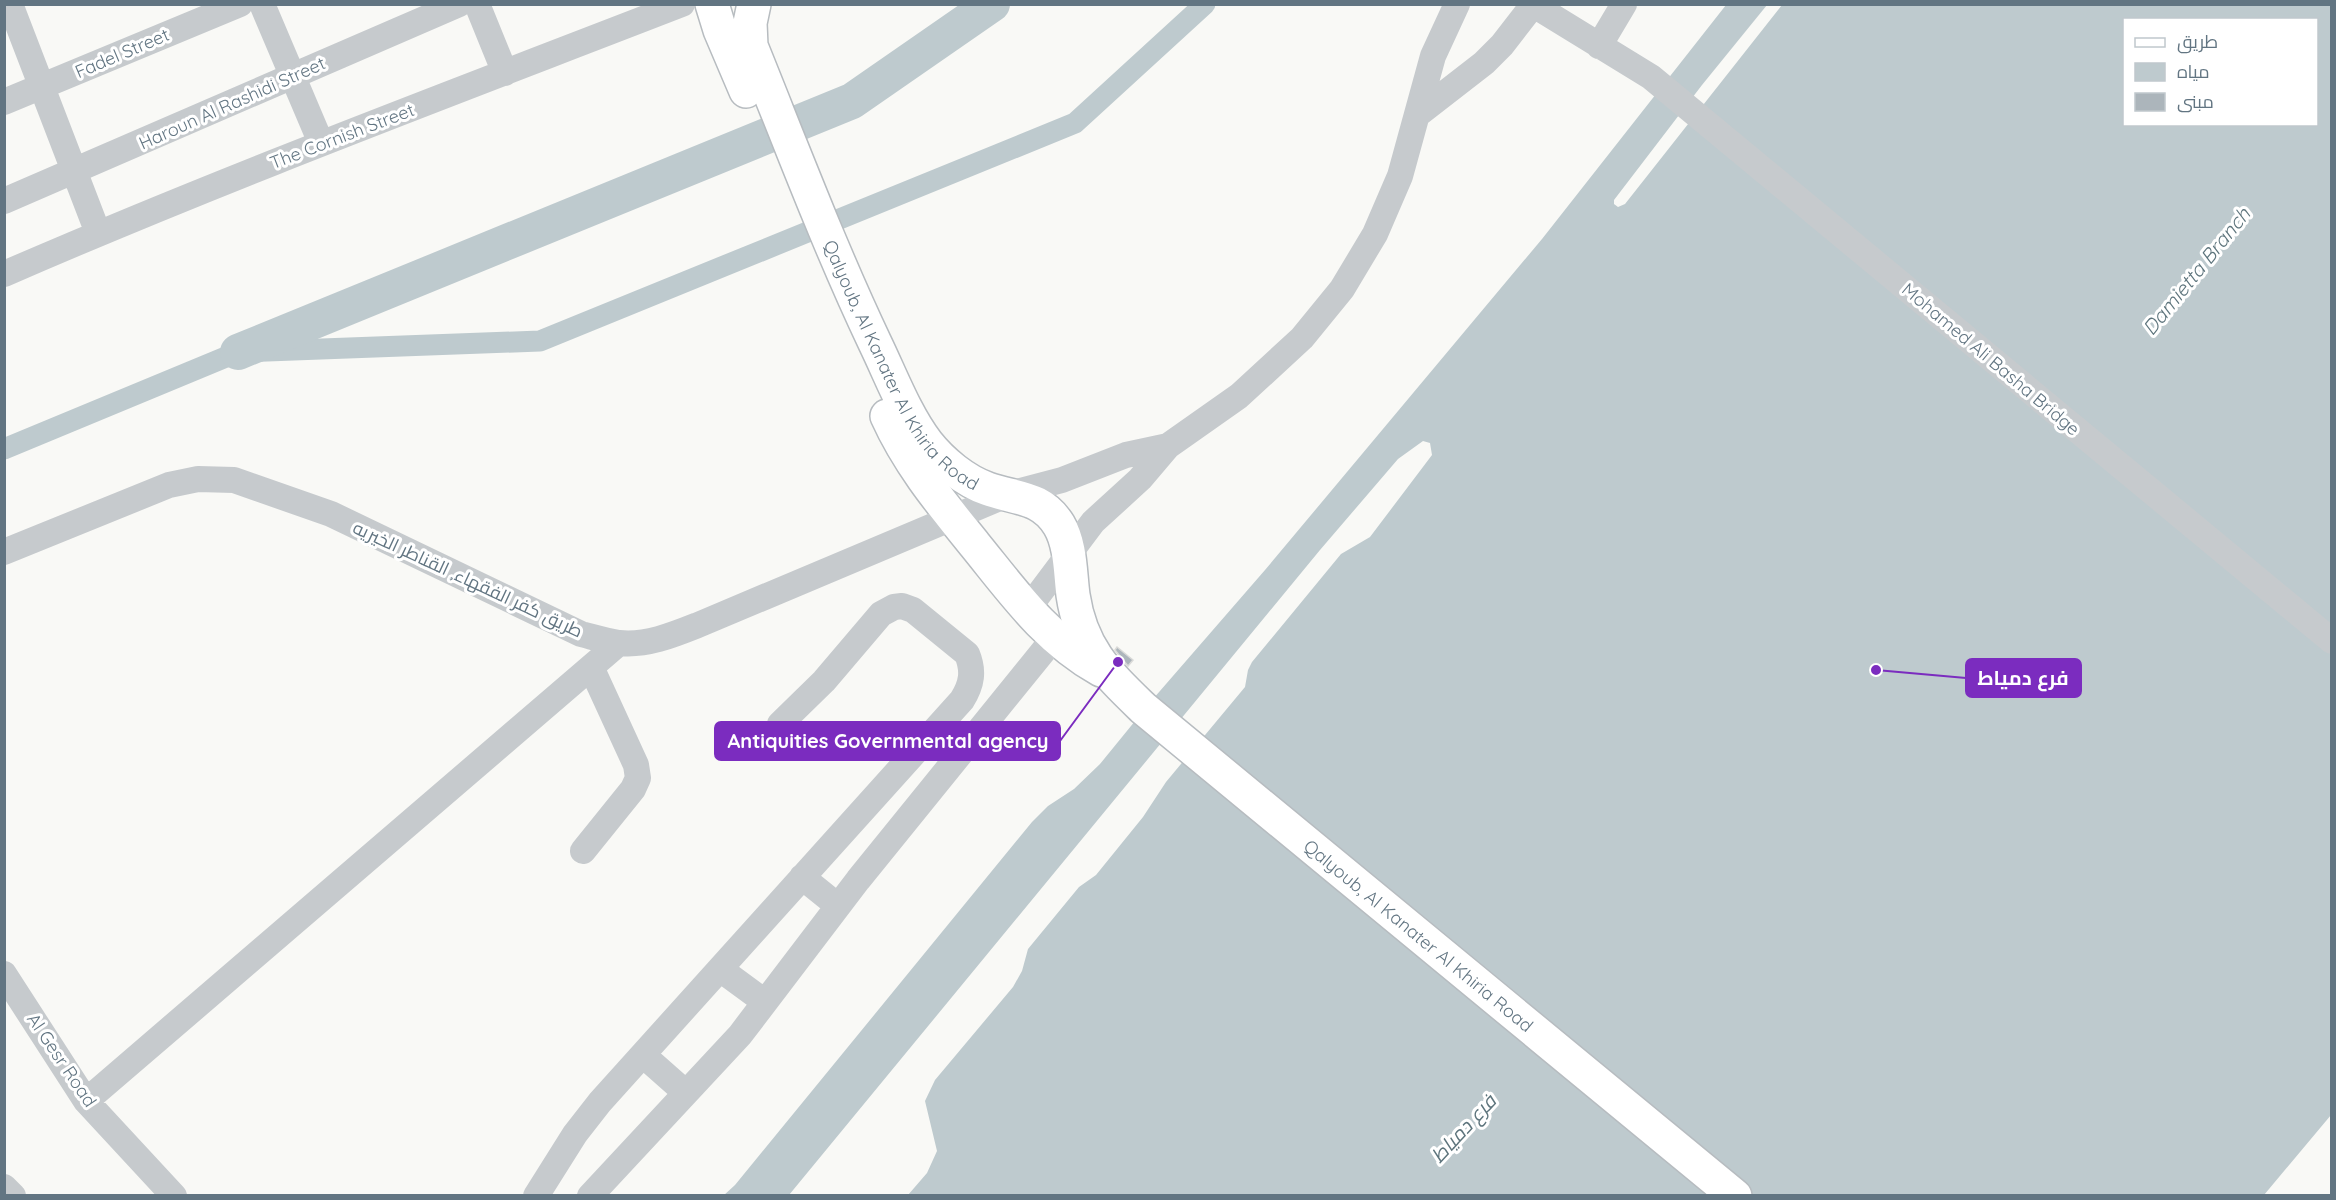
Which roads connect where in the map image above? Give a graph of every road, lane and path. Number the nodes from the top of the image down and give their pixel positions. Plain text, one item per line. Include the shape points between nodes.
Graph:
1 (10, 4) edge
2 (240, 4) edge
3 (262, 4) edge
4 (459, 4) edge
5 (477, 4) edge
6 (682, 4) edge
7 (754, 4) edge
8 (1457, 4) edge
9 (1624, 4) edge
10 (1533, 5) edge
11 (716, 17) edge
12 (1599, 46) junction
13 (505, 73) junction
14 (292, 76) junction
15 (42, 87) junction
16 (4, 102) edge
17 (1417, 115) junction
18 (321, 143) junction
19 (74, 171) junction
20 (4, 201) edge
21 (98, 233) junction
22 (4, 274) edge
23 (840, 288) junction
24 (1168, 446) junction
25 (1009, 494) junction
26 (952, 516) junction
27 (4, 552) edge
28 (1068, 555) junction
29 (1027, 610) junction
30 (1054, 638) junction
31 (2331, 641) edge
32 (619, 643) junction
33 (591, 667) junction
34 (1106, 672) junction
35 (780, 723) dead end
36 (875, 796) junction
37 (906, 822) junction
38 (583, 851) dead end
39 (802, 877) junction
40 (838, 906) junction
41 (720, 969) junction
42 (4, 974) edge
43 (765, 1002) junction
44 (643, 1054) junction
45 (686, 1092) junction
46 (86, 1101) junction
47 (4, 1187) edge
48 (13, 1196) edge
49 (174, 1196) edge
50 (536, 1196) edge
51 (590, 1196) edge
52 (1735, 1196) edge

1 - 15 street
2 - 15 street, Fadel Street
3 - 14 street
4 - 14 street, Haroun Al Rashidi Street
5 - 13 street
6 - 13 street, The Cornish Street
7 - 23 main road, Qalyoub, Al Kanater Al Khiria Road via 751,46
8 - 17 street, طريق كفر الفقهاء, القناطر الخيريه via 1433,56
9 - 12 street
10 - 12 street
10 - 17 street via 1484,63
11 - 23 main road, Qalyoub, Al Kanater Al Khiria Road
12 - 31 street, Mohamed Ali Basha Bridge via 1651,77
13 - 18 street, The Cornish Street
14 - 18 street
14 - 19 street, Haroun Al Rashidi Street
15 - 16 street, Fadel Street
15 - 19 street
17 - 24 street, طريق كفر الفقهاء, القناطر الخيريه via 1400,176 1379,225 1342,289 1302,338 1239,396
18 - 21 street, The Cornish Street
19 - 20 street, Haroun Al Rashidi Street
19 - 21 street
21 - 22 street, The Cornish Street
23 - 25 main road, Qalyoub, Al Kanater Al Khiria Road via 929,445 971,481
23 - 26 main road, Qalyoub, Al Kanater Al Khiria Road via 897,436
24 - 25 street, طريق كفر الفقهاء, القناطر الخيريه via 1126,455 1062,480
24 - 28 street, طريق كفر الفقهاء, القناطر الخيريه via 1140,479 1093,522
25 - 26 street, طريق كفر الفقهاء, القناطر الخيريه
25 - 28 main road, Qalyoub, Al Kanater Al Khiria Road via 1024,497 1050,513 1059,525
26 - 29 main road, Qalyoub, Al Kanater Al Khiria Road
26 - 32 street, طريق كفر الفقهاء, القناطر الخيريه via 672,635 646,642
27 - 32 street, طريق كفر الفقهاء, القناطر الخيريه via 169,486 198,479 234,480 331,514 581,634
28 - 29 street, طريق كفر الفقهاء, القناطر الخيريه
28 - 34 main road, Qalyoub, Al Kanater Al Khiria Road via 1078,618
29 - 30 main road, Qalyoub, Al Kanater Al Khiria Road
30 - 34 main road, Qalyoub, Al Kanater Al Khiria Road
30 - 37 street
32 - 33 street
33 - 38 street via 636,765 638,778
33 - 46 street
34 - 52 main road, Qalyoub, Al Kanater Al Khiria Road via 1143,708
35 - 36 street via 824,681 886,609 908,607 947,636 967,654 971,681 968,691
36 - 37 street
36 - 39 street
37 - 40 street
39 - 40 street
39 - 41 street
40 - 43 street
41 - 43 street
41 - 44 street
42 - 46 street, Al Gesr Road
43 - 45 street
44 - 45 street
44 - 50 street via 575,1134
45 - 51 street
46 - 49 street, Al Gesr Road
47 - 48 street

